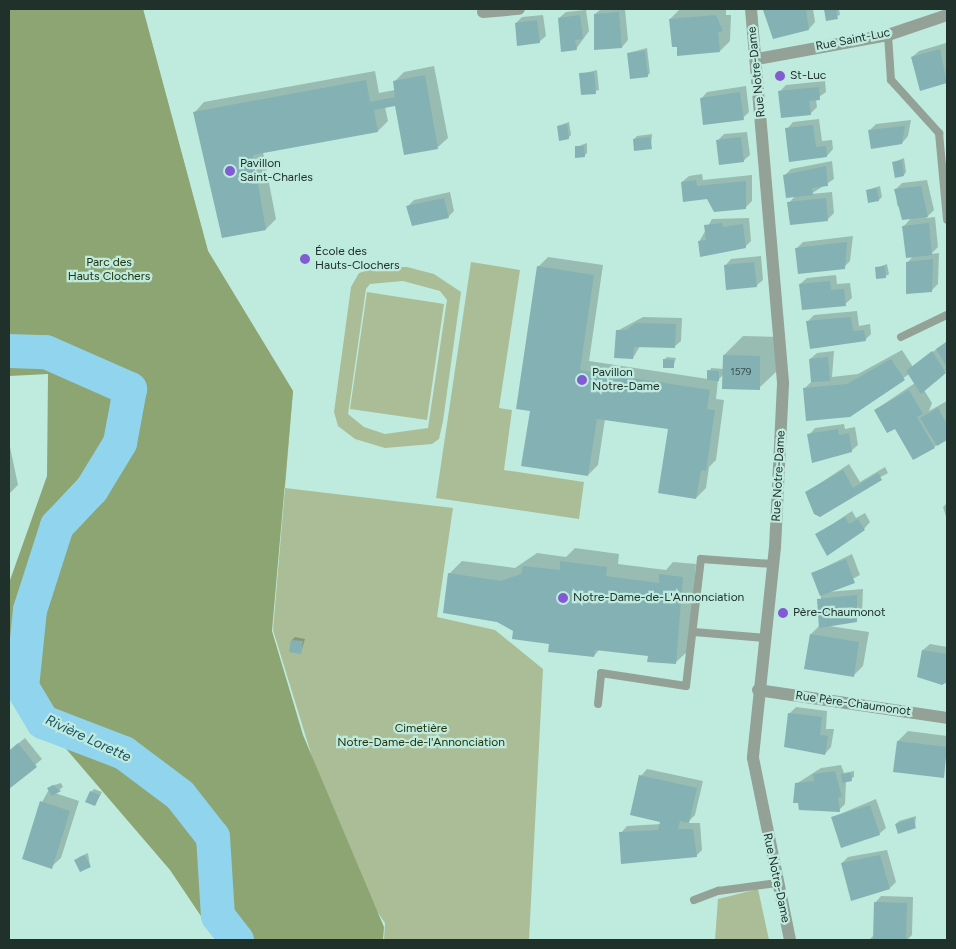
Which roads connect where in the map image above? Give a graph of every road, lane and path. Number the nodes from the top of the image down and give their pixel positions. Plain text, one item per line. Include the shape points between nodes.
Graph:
1 (519, 9) edge
2 (750, 9) edge
3 (483, 12) dead end
4 (947, 15) edge
5 (888, 35) junction
6 (757, 59) junction
7 (947, 220) edge
8 (947, 314) edge
9 (901, 337) dead end
10 (773, 564) junction
11 (694, 632) junction
12 (764, 638) junction
13 (758, 690) junction
14 (598, 704) dead end
15 (947, 718) edge
16 (777, 883) junction
17 (694, 900) dead end
18 (790, 940) edge

1 - 3 street
2 - 6 street, Rue Notre-Dame
4 - 5 street, Rue Saint-Luc
5 - 6 street, Rue Saint-Luc
5 - 7 lane via 891,80 939,133
6 - 10 street, Rue Notre-Dame via 782,384
8 - 9 lane
10 - 11 lane via 701,559
10 - 12 street, Rue Notre-Dame
11 - 12 lane
11 - 14 lane via 686,686 601,673
12 - 13 street, Rue Notre-Dame
13 - 15 street, Rue Père-Chaumonot
13 - 16 street, Rue Notre-Dame via 753,758
16 - 17 lane via 718,891
16 - 18 street, Rue Notre-Dame

